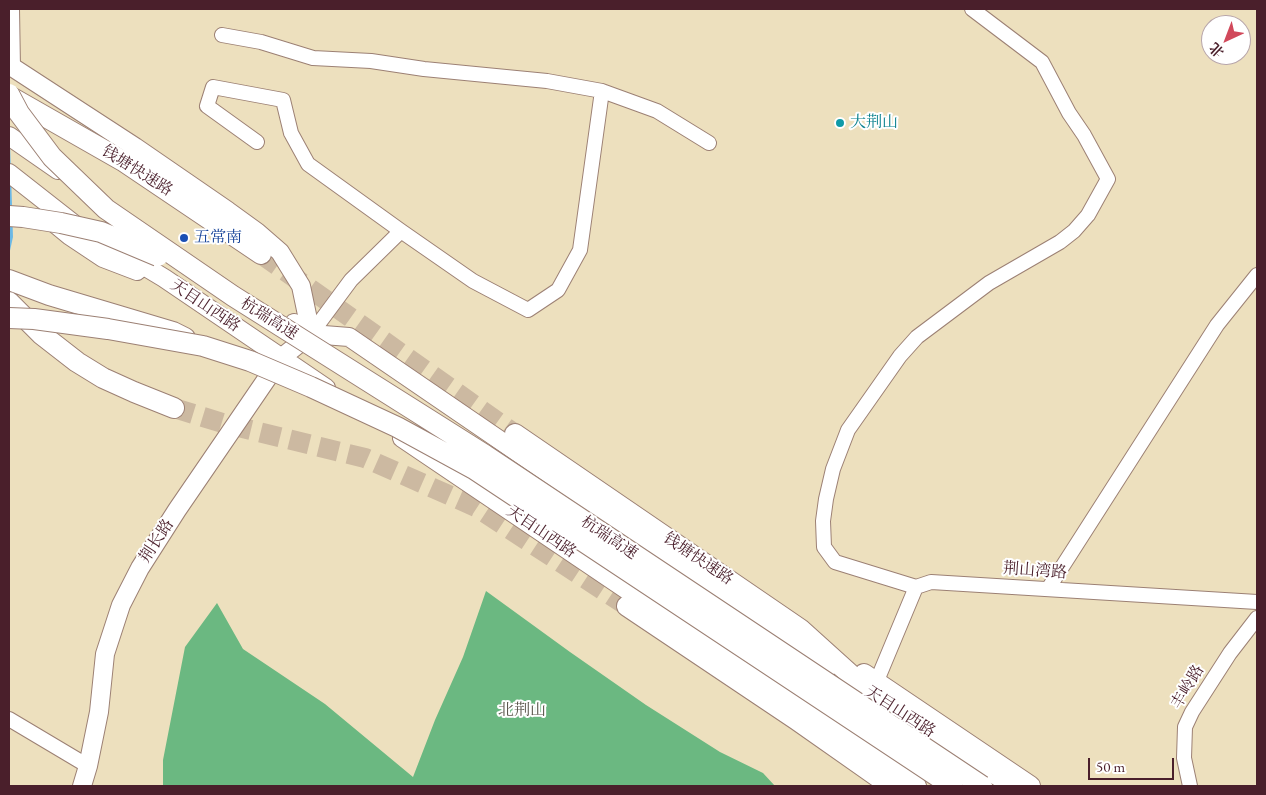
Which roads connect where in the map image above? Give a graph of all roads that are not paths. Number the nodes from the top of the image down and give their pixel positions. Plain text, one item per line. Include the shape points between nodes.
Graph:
1 (12, 9) edge
2 (972, 9) edge
3 (222, 35) dead end
4 (11, 67) edge
5 (602, 91) junction
6 (20, 101) edge
7 (9, 136) edge
8 (257, 142) dead end
9 (709, 143) dead end
10 (12, 179) edge
11 (9, 216) edge
12 (401, 232) junction
13 (261, 254) tunnel mouth
14 (1257, 275) edge
15 (9, 280) edge
16 (233, 296) junction
17 (9, 302) edge
18 (9, 318) edge
19 (311, 334) junction
20 (203, 346) junction
21 (281, 358) junction
22 (174, 408) tunnel mouth
23 (515, 434) tunnel mouth
24 (916, 587) junction
25 (1048, 589) junction
26 (1257, 602) edge
27 (627, 606) tunnel mouth
28 (1257, 618) edge
29 (874, 689) junction
30 (9, 719) edge
31 (88, 766) junction
32 (82, 786) edge
33 (891, 786) edge
34 (917, 786) edge
35 (952, 786) edge
36 (982, 786) edge
37 (1012, 786) edge
38 (1030, 786) edge
39 (1190, 786) edge

1 - 4 street
2 - 24 street via 1042,62 1108,179 1088,215 1074,231 990,283 917,338 900,356 848,430 826,499 824,547 836,562
3 - 5 street via 261,42 313,58 371,61 547,81
4 - 19 main road via 143,153 250,227 280,252 301,286
5 - 9 street via 657,111
5 - 12 street via 580,250 558,290 528,310 473,281
6 - 13 highway, 钱塘快速路 via 123,161
6 - 16 highway, bridge via 19,113 52,157 106,209
7 - 19 main road, 天目山西路
8 - 12 street via 207,106 213,87 283,100 291,133 308,164
10 - 21 main road, 天目山西路 via 74,224 164,278
11 - 16 highway, bridge via 101,232 152,252
12 - 19 street via 352,280
14 - 25 street via 1217,325
15 - 20 highway, bridge via 173,332
16 - 36 highway, 杭瑞高速, bridge via 485,454
17 - 22 highway via 41,334 77,362 102,378
18 - 20 highway, bridge via 108,329
19 - 21 main road, 荆长路
19 - 29 main road, 天目山西路 via 349,337
20 - 35 highway, 杭瑞高速, bridge via 250,361 312,387 397,427 474,469
21 - 31 main road, 荆长路 via 171,518 121,605 105,654 99,712
21 - 34 main road, 天目山西路
23 - 29 highway, 钱塘快速路 via 800,629
24 - 25 street, 荆山湾路 via 931,582
24 - 29 street
25 - 26 street, 荆山湾路
27 - 33 highway
28 - 39 street, 丰岭路 via 1230,654 1185,727 1184,758
29 - 37 main road, 天目山西路
29 - 38 highway, 钱塘快速路
30 - 31 street
31 - 32 main road, 荆长路

